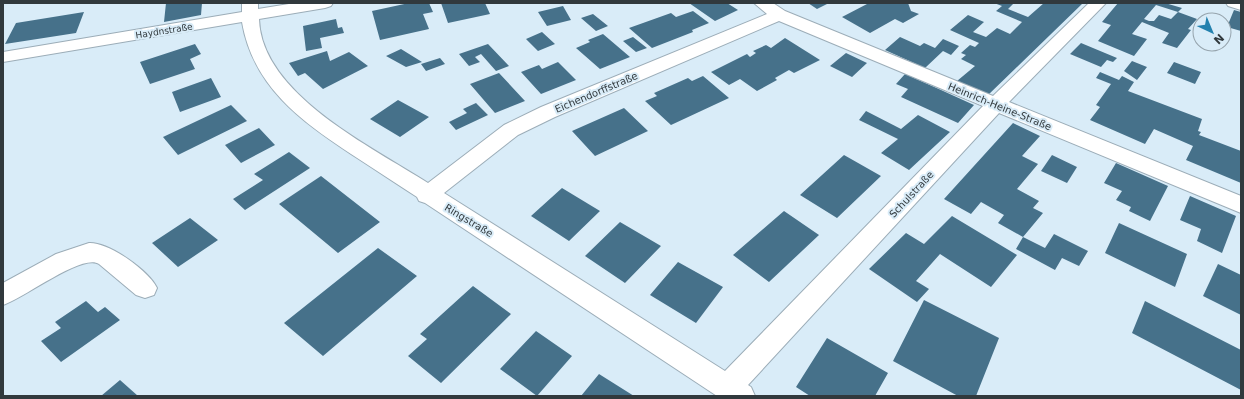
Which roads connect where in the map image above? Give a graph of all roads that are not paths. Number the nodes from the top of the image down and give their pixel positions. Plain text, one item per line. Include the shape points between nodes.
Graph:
1 (325, 3) edge
2 (762, 3) edge
3 (1098, 3) edge
4 (1234, 3) edge
5 (1241, 5) edge
6 (250, 10) edge
7 (779, 15) junction
8 (3, 57) edge
9 (996, 104) junction
10 (427, 195) junction
11 (1241, 205) edge
12 (145, 288) dead end
13 (3, 295) edge
14 (734, 392) edge

1 - 6 street, Haydnstraße
2 - 7 street, Heinrich-Heine-Straße
3 - 9 street, Schulstraße
4 - 5 street
6 - 8 street, Haydnstraße
6 - 10 street, Ringstraße via 258,55 285,94 316,121
7 - 9 street, Heinrich-Heine-Straße
7 - 10 street, Eichendorffstraße via 555,109 512,130
9 - 11 street, Heinrich-Heine-Straße
9 - 14 street, Schulstraße
10 - 14 street, Ringstraße via 482,227
12 - 13 street via 99,252 87,252 55,266

